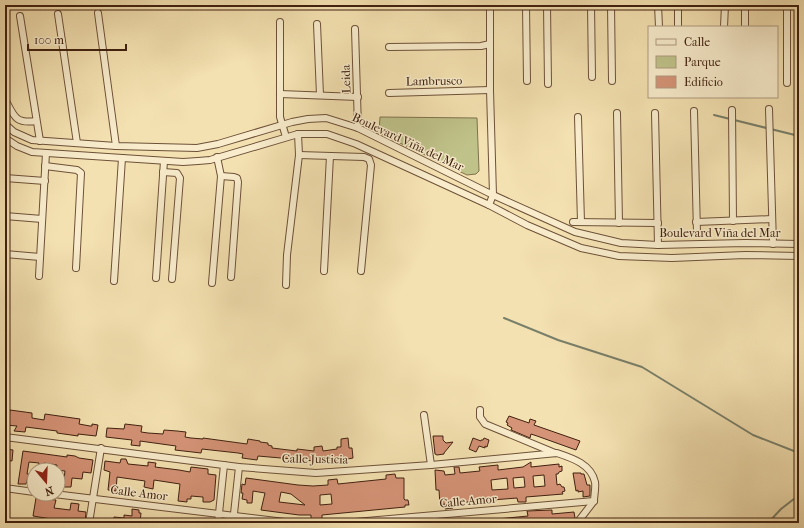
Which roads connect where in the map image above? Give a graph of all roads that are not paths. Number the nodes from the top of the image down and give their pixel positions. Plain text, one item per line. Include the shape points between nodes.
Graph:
1 (490, 5) edge
2 (526, 5) edge
3 (547, 5) edge
4 (591, 5) edge
5 (611, 5) edge
6 (658, 5) edge
7 (678, 5) edge
8 (725, 5) edge
9 (745, 5) edge
10 (787, 5) edge
11 (98, 13) dead end
12 (58, 14) dead end
13 (20, 16) dead end
14 (280, 22) dead end
15 (317, 24) dead end
16 (658, 26) edge
17 (678, 26) edge
18 (724, 26) edge
19 (745, 26) edge
20 (355, 29) dead end
21 (490, 44) junction
22 (389, 47) dead end
23 (592, 77) dead end
24 (527, 81) dead end
25 (612, 81) dead end
26 (787, 83) dead end
27 (548, 84) dead end
28 (490, 90) junction
29 (389, 93) dead end
30 (280, 94) junction
31 (320, 95) junction
32 (358, 97) junction
33 (5, 99) edge
34 (769, 109) dead end
35 (732, 110) dead end
36 (694, 111) dead end
37 (617, 113) dead end
38 (655, 113) dead end
39 (578, 117) dead end
40 (36, 121) junction
41 (5, 124) edge
42 (282, 125) junction
43 (358, 128) junction
44 (298, 134) junction
45 (286, 137) junction
46 (5, 138) edge
47 (39, 138) junction
48 (77, 144) junction
49 (116, 146) junction
50 (46, 152) junction
51 (299, 156) junction
52 (330, 156) junction
53 (217, 157) junction
54 (122, 158) junction
55 (164, 161) junction
56 (45, 166) junction
57 (163, 172) junction
58 (221, 176) junction
59 (5, 178) edge
60 (44, 181) junction
61 (493, 195) junction
62 (489, 205) junction
63 (5, 216) edge
64 (42, 219) junction
65 (772, 219) junction
66 (733, 221) junction
67 (573, 222) dead end
68 (581, 222) junction
69 (696, 222) junction
70 (619, 223) junction
71 (658, 223) junction
72 (696, 232) dead end
73 (745, 243) junction
74 (772, 244) junction
75 (799, 244) edge
76 (658, 245) junction
77 (5, 254) edge
78 (745, 255) junction
79 (799, 256) edge
80 (40, 257) junction
81 (76, 268) dead end
82 (324, 271) dead end
83 (361, 271) dead end
84 (39, 276) dead end
85 (156, 278) dead end
86 (231, 278) dead end
87 (172, 279) dead end
88 (114, 281) dead end
89 (212, 282) dead end
90 (286, 285) dead end
91 (480, 410) dead end
92 (424, 415) dead end
93 (5, 437) edge
94 (100, 448) junction
95 (557, 453) junction
96 (224, 465) junction
97 (431, 465) junction
98 (239, 466) junction
99 (5, 488) edge
100 (26, 491) edge
101 (66, 495) edge
102 (92, 498) junction
103 (594, 501) junction
104 (219, 514) junction
105 (233, 520) edge
106 (89, 523) edge
107 (218, 523) edge
108 (293, 523) edge
109 (344, 523) edge
110 (577, 523) edge

1 - 21 street
2 - 24 street
3 - 27 street
4 - 23 street
5 - 25 street
6 - 16 street
7 - 17 street
8 - 18 street
9 - 19 street
10 - 26 street
11 - 49 street
12 - 48 street
13 - 40 street
14 - 30 street
15 - 31 street
20 - 32 street, Leida
21 - 22 street
21 - 28 street
28 - 29 street, Lambrusco
28 - 61 street
30 - 31 street
30 - 42 street
31 - 32 street
32 - 43 street, Leida
33 - 40 street via 16,119 21,122
34 - 65 street
35 - 66 street
36 - 69 street
37 - 70 street
38 - 71 street
39 - 68 street
40 - 47 street
41 - 47 street, Boulevard Viña del Mar via 22,137 32,140
42 - 43 street, Boulevard Viña del Mar via 326,118
42 - 45 street
42 - 49 street, Boulevard Viña del Mar via 197,148
43 - 61 street, Boulevard Viña del Mar
44 - 45 street, Boulevard Viña del Mar
44 - 51 street
44 - 62 street, Boulevard Viña del Mar via 327,134 356,144
45 - 53 street, Boulevard Viña del Mar
46 - 50 street, Boulevard Viña del Mar via 32,152
47 - 48 street, Boulevard Viña del Mar
48 - 49 street, Boulevard Viña del Mar
50 - 54 street, Boulevard Viña del Mar
50 - 56 street
51 - 52 street
51 - 90 street
52 - 82 street
52 - 83 street via 364,157 369,159 371,164
53 - 55 street, Boulevard Viña del Mar via 198,161
53 - 58 street
54 - 55 street, Boulevard Viña del Mar
54 - 88 street
55 - 57 street
56 - 60 street
56 - 81 street via 77,170 81,173
57 - 85 street
57 - 87 street via 177,173 180,178
58 - 86 street via 237,178 238,182
58 - 89 street
59 - 60 street
60 - 64 street
61 - 62 street
61 - 76 street, Boulevard Viña del Mar via 575,232 621,243
62 - 78 street, Boulevard Viña del Mar via 527,225 581,248 619,256 672,258
63 - 64 street
64 - 80 street
65 - 66 street
65 - 74 street
66 - 69 street
67 - 68 street
68 - 70 street
69 - 72 street
70 - 71 street
71 - 76 street
73 - 74 street, Boulevard Viña del Mar
73 - 76 street, Boulevard Viña del Mar
73 - 78 street
74 - 75 street, Boulevard Viña del Mar
77 - 80 street
78 - 79 street, Boulevard Viña del Mar
80 - 84 street
91 - 95 street via 480,417 485,424
92 - 97 street
93 - 94 street, Calle Justicia
94 - 96 street, Calle Justicia
94 - 102 street
95 - 97 street, Calle Justicia
95 - 103 street, Calle Justicia via 575,459 589,469 595,483
96 - 98 street, Calle Justicia
96 - 104 street
97 - 98 street, Calle Justicia via 328,473
98 - 105 street
99 - 100 street
101 - 102 street, Calle Amor
102 - 104 street, Calle Amor
102 - 106 street
103 - 109 street, Calle Amor
103 - 110 street
104 - 105 street, Calle Amor
104 - 107 street
105 - 108 street, Calle Amor

